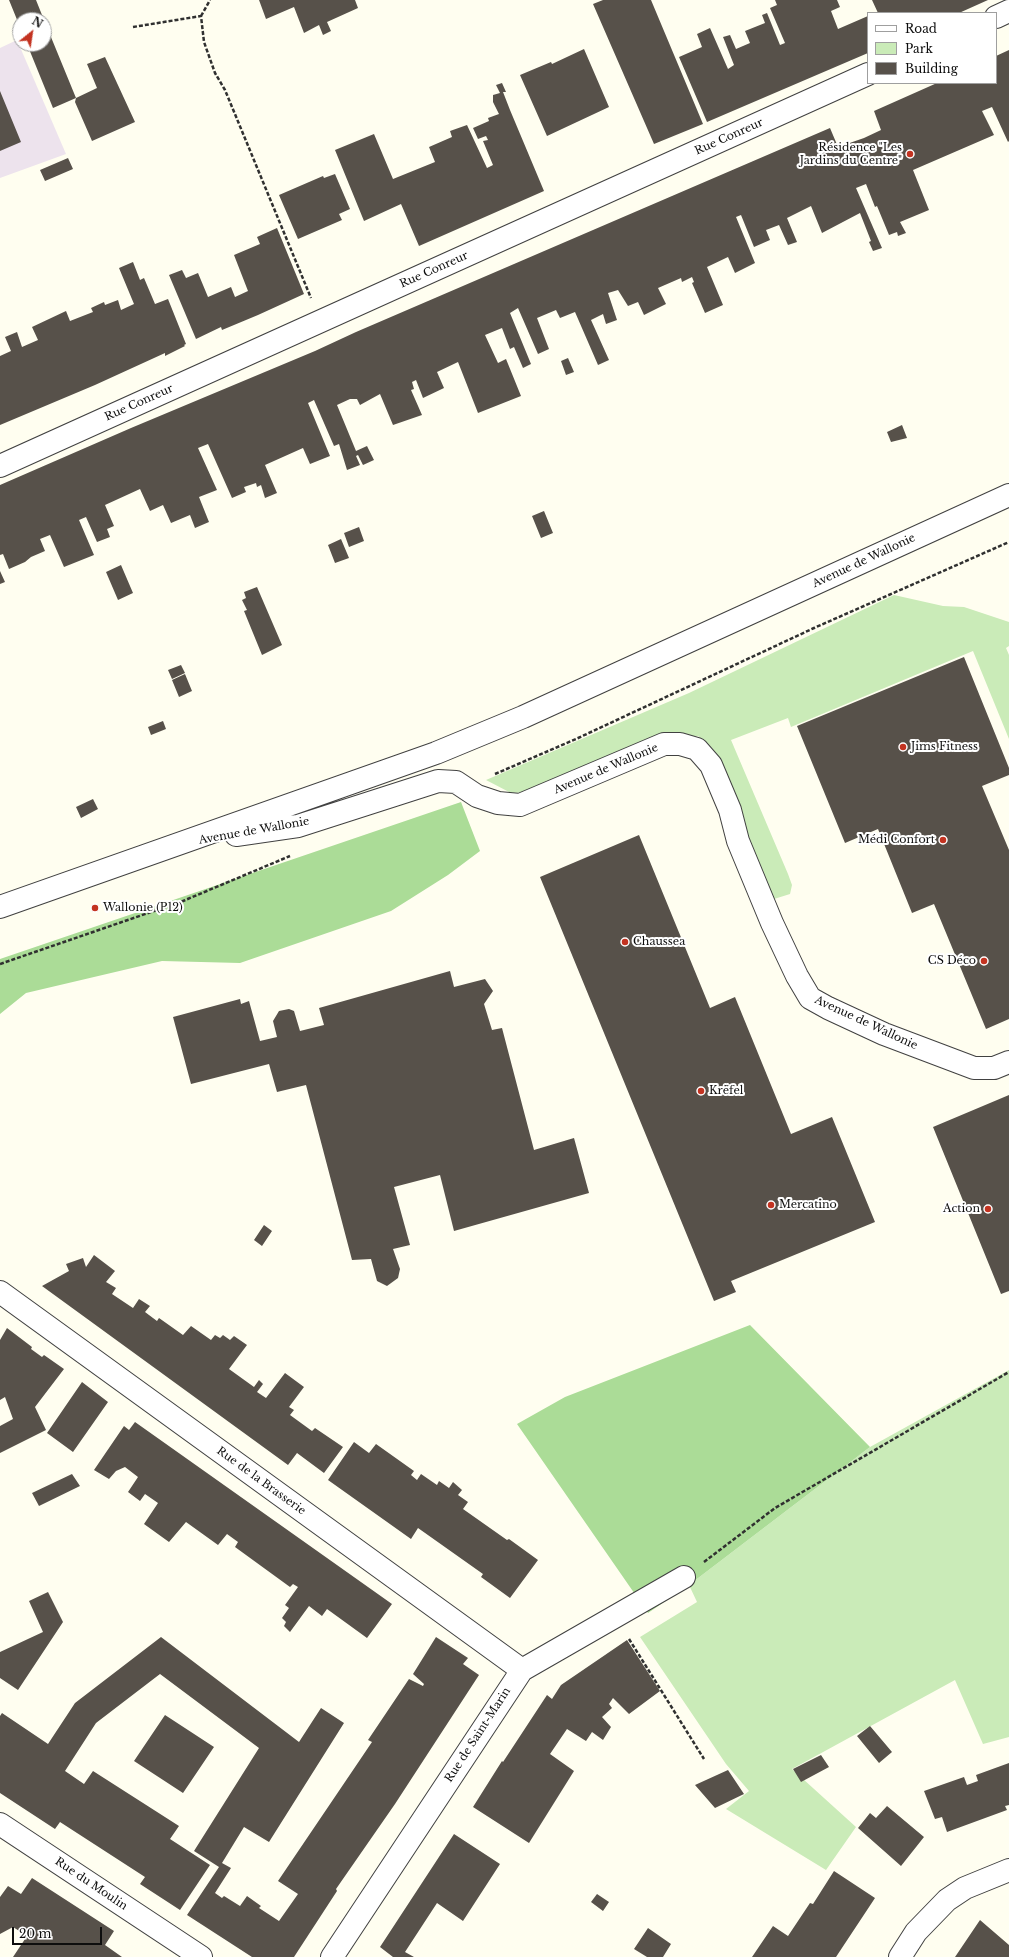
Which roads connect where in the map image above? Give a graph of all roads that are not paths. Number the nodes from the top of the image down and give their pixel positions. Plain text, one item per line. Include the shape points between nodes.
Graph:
1 (1009, 11) edge
2 (997, 17) edge
3 (867, 74) edge
4 (0, 466) edge
5 (1009, 495) edge
6 (186, 843) junction
7 (0, 907) edge
8 (1009, 1062) edge
9 (0, 1292) edge
10 (684, 1578) road end
11 (522, 1670) junction
12 (4, 1831) edge
13 (1009, 1870) edge
14 (201, 1957) edge
15 (332, 1957) edge
16 (900, 1957) edge

1 - 2 street
3 - 4 street, Rue Conreur
5 - 6 street, Avenue de Wallonie via 523,717 436,754
6 - 7 street, Avenue de Wallonie
6 - 8 street, Avenue de Wallonie via 298,826 438,781 456,782 477,796 520,805 664,744 697,748 711,765 730,810 738,841 772,923 810,998 884,1034 974,1068 994,1068
9 - 11 street, Rue de la Brasserie
10 - 11 street, Rue de Saint-Marin
11 - 15 street, Rue de Saint-Marin
12 - 14 street, Rue du Moulin
13 - 16 street via 965,1888 947,1900 916,1932

